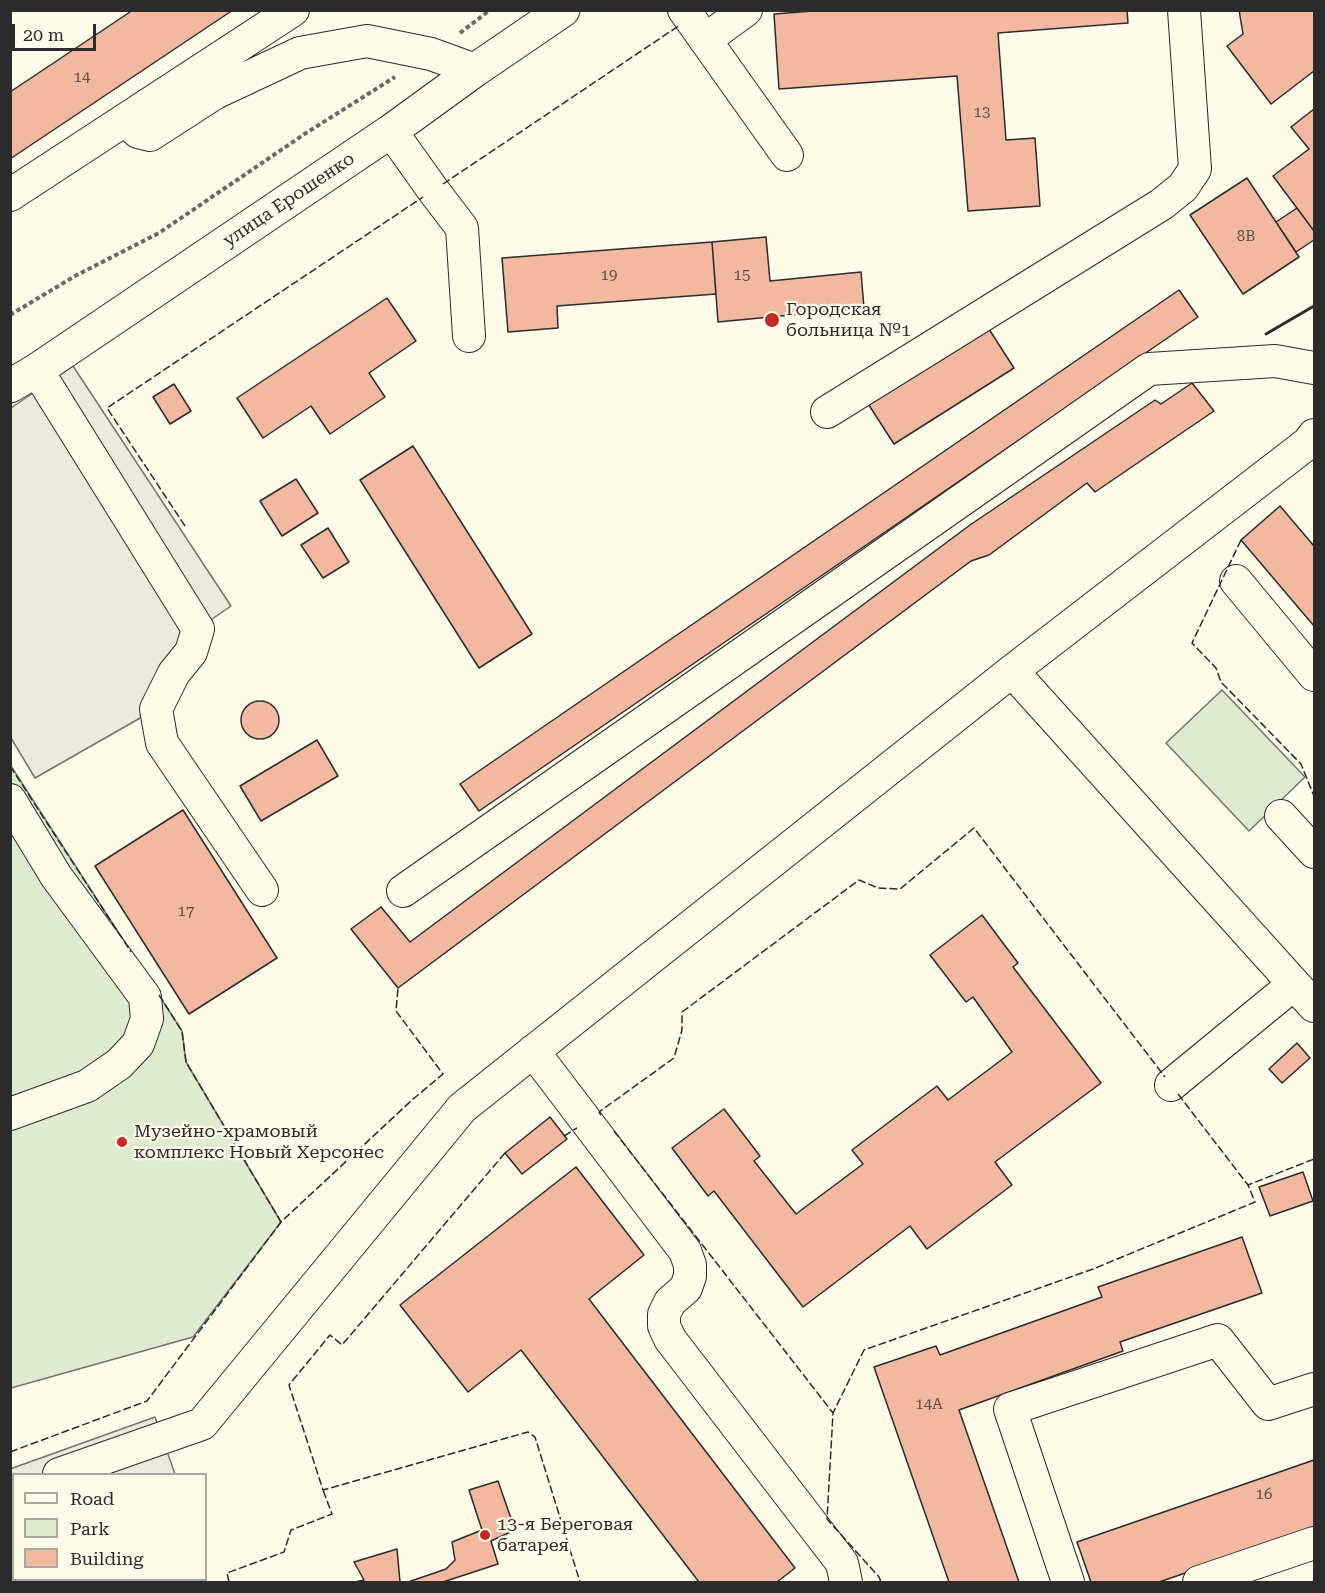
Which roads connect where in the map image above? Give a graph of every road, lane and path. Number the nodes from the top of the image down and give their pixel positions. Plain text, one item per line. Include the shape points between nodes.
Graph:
1 (293, 10) edge
2 (490, 10) edge
3 (563, 10) edge
4 (684, 10) edge
5 (746, 10) edge
6 (1184, 10) edge
7 (705, 40) junction
8 (431, 54) junction
9 (475, 70) junction
10 (125, 120) junction
11 (391, 131) junction
12 (787, 155) dead end
13 (10, 195) edge
14 (10, 315) edge
15 (469, 336) dead end
16 (1314, 368) edge
17 (24, 378) edge
18 (827, 412) dead end
19 (1314, 435) edge
20 (1236, 581) dead end
21 (1012, 671) junction
22 (1314, 675) edge
23 (10, 800) edge
24 (1281, 816) dead end
25 (1314, 852) edge
26 (262, 890) dead end
27 (403, 891) dead end
28 (1304, 995) edge
29 (533, 1051) junction
30 (1171, 1085) dead end
31 (10, 1114) edge
32 (1314, 1389) edge
33 (62, 1473) edge
34 (1314, 1543) edge
35 (846, 1582) edge
36 (1068, 1582) edge
37 (1199, 1582) edge

1 - 10 lane
2 - 8 path
3 - 9 main road, улица Ерошенко
4 - 7 lane
5 - 7 lane
6 - 18 lane via 1195,169 1183,187 1162,204
7 - 12 lane
8 - 9 lane
8 - 10 lane via 367,41 300,53 215,93 150,135 138,132
8 - 14 path via 159,233
9 - 11 main road, улица Ерошенко
10 - 13 lane
11 - 15 lane via 462,228
11 - 17 main road, улица Ерошенко
16 - 27 lane via 1275,361 1149,369
17 - 26 lane via 198,629 191,652 156,709 162,743
19 - 21 lane
20 - 22 lane
21 - 28 lane
21 - 29 lane
23 - 31 lane via 56,876 145,997 147,1019 138,1044 119,1064 87,1086
24 - 25 lane
28 - 30 lane
29 - 33 lane via 462,1107 202,1424
29 - 35 lane via 685,1251 690,1265 686,1288 670,1302 664,1314 670,1340 842,1563
32 - 36 lane via 1268,1404 1218,1340 1010,1409
34 - 37 lane

